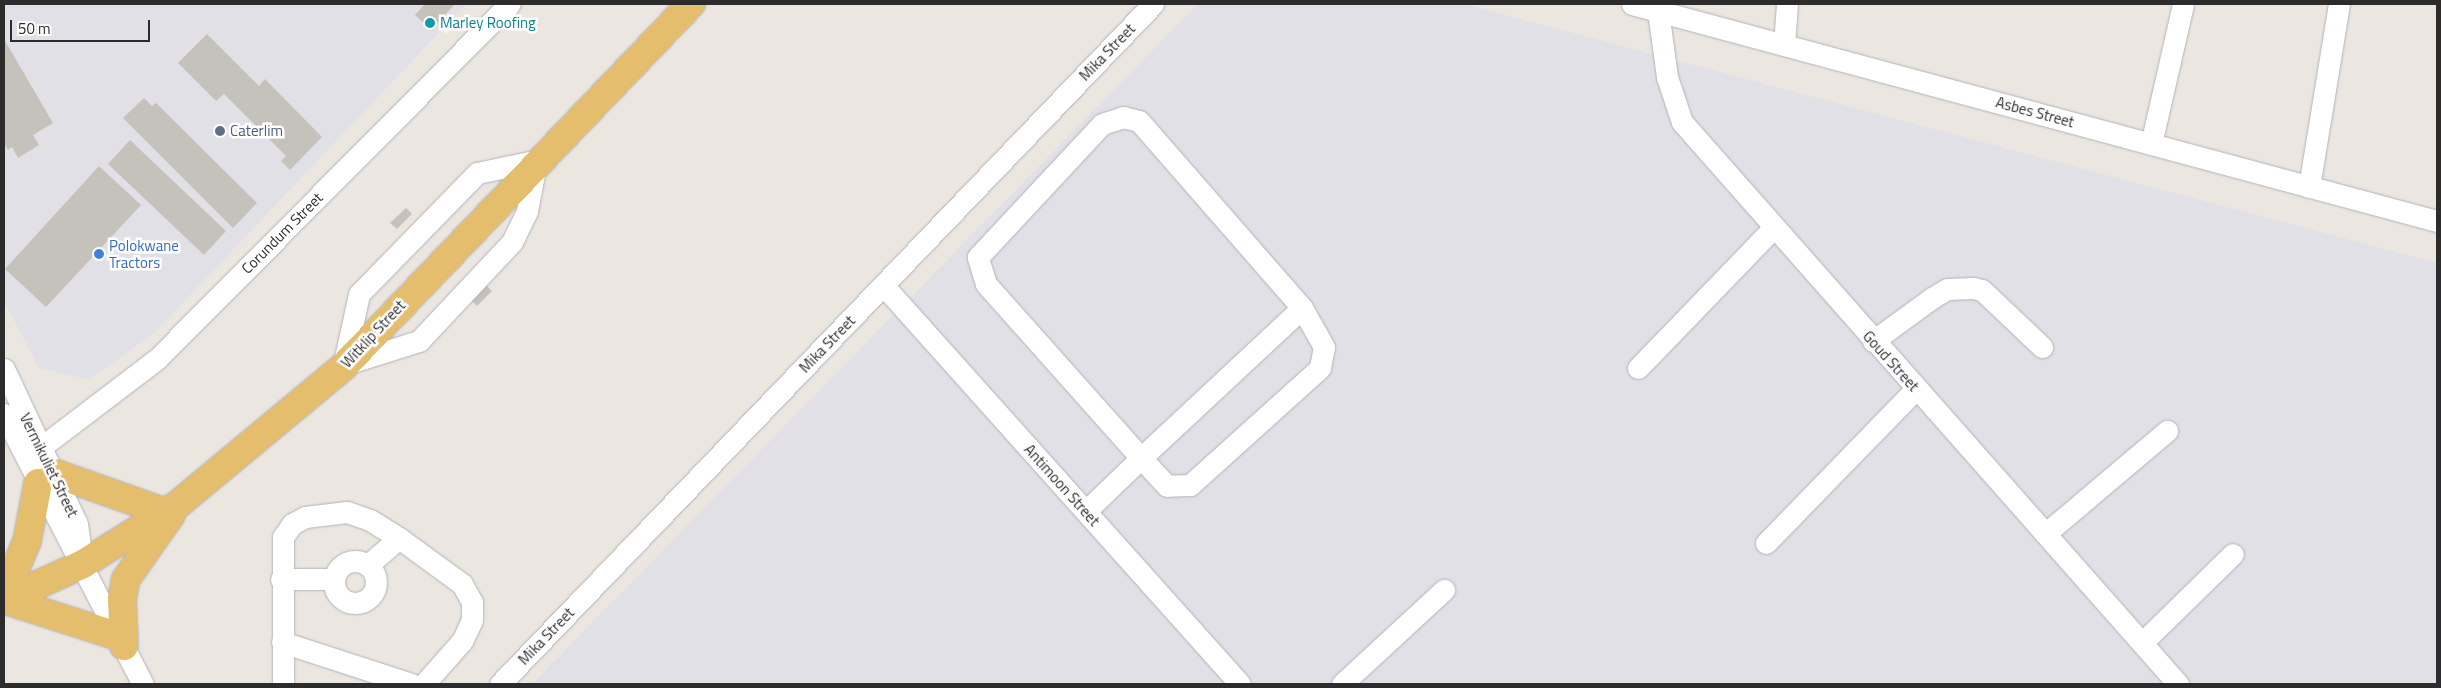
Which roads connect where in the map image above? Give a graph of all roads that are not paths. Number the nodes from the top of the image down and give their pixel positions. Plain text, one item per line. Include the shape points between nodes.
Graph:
1 (510, 4) edge
2 (692, 4) edge
3 (1153, 4) edge
4 (1632, 4) edge
5 (1787, 4) edge
6 (2183, 4) edge
7 (2339, 4) edge
8 (1658, 11) junction
9 (1784, 45) junction
10 (2151, 144) junction
11 (537, 161) junction
12 (2309, 187) junction
13 (2437, 221) edge
14 (1773, 228) junction
15 (883, 286) junction
16 (1302, 308) junction
17 (1874, 341) junction
18 (2042, 347) dead end
19 (345, 366) junction
20 (1638, 368) dead end
21 (4, 369) edge
22 (1916, 389) junction
23 (4, 414) edge
24 (2168, 431) dead end
25 (40, 448) junction
26 (1141, 458) junction
27 (46, 478) junction
28 (170, 508) junction
29 (1086, 511) junction
30 (2045, 534) junction
31 (399, 538) junction
32 (1766, 543) dead end
33 (2233, 554) dead end
34 (83, 564) junction
35 (368, 565) junction
36 (281, 579) junction
37 (334, 579) junction
38 (1444, 590) dead end
39 (4, 599) edge
40 (122, 641) junction
41 (282, 642) junction
42 (2142, 643) junction
43 (143, 684) edge
44 (283, 684) edge
45 (411, 684) edge
46 (424, 684) edge
47 (500, 684) edge
48 (1240, 684) edge
49 (1342, 684) edge
50 (2178, 684) edge

1 - 25 street, Corundum Street via 158,358
2 - 11 main road, Witklip Street
3 - 15 street, Mika Street
4 - 8 street, Asbes Street
5 - 9 street
6 - 10 street
7 - 12 street
8 - 9 street, Asbes Street
8 - 14 street, Goud Street via 1667,77 1682,122
9 - 10 street, Asbes Street
10 - 12 street, Asbes Street
11 - 19 main road, Witklip Street
11 - 19 street via 527,211 512,242 419,341
11 - 19 street via 477,174 359,294
12 - 13 street, Asbes Street
14 - 17 street, Goud Street
14 - 20 street
15 - 29 street, Antimoon Street
15 - 47 street, Mika Street
16 - 26 street
16 - 26 street via 1324,347 1320,368 1190,485 1167,486
16 - 26 street via 1140,121 1123,116 1102,124 983,247 978,268 986,284
17 - 18 street via 1947,289 1965,287 1982,290
17 - 22 street, Goud Street
19 - 28 main road, Witklip Street
21 - 25 street, Vermikuliet Street
22 - 30 street, Goud Street
22 - 32 street
23 - 27 street, Vermikuliet Street
24 - 30 street
25 - 27 street, Vermikuliet Street
26 - 29 street
27 - 28 main road
27 - 34 street, Vermikuliet Street via 77,524
27 - 39 main road via 27,541
28 - 34 main road, Witklip Street
28 - 40 main road via 126,579 122,599
29 - 48 street, Antimoon Street
30 - 42 street, Goud Street
31 - 35 street
31 - 36 street via 370,520 347,512 305,517 292,524 283,537
31 - 46 street via 462,584 473,610 462,641
33 - 42 street
34 - 39 main road, Witklip Street
34 - 40 street, Vermikuliet Street
35 - 37 street via 347,562
35 - 37 street via 376,585 363,602 342,599
36 - 37 street
36 - 41 street
38 - 49 street
39 - 40 main road
40 - 43 street, Vermikuliet Street
41 - 44 street
41 - 45 street
42 - 50 street, Goud Street

